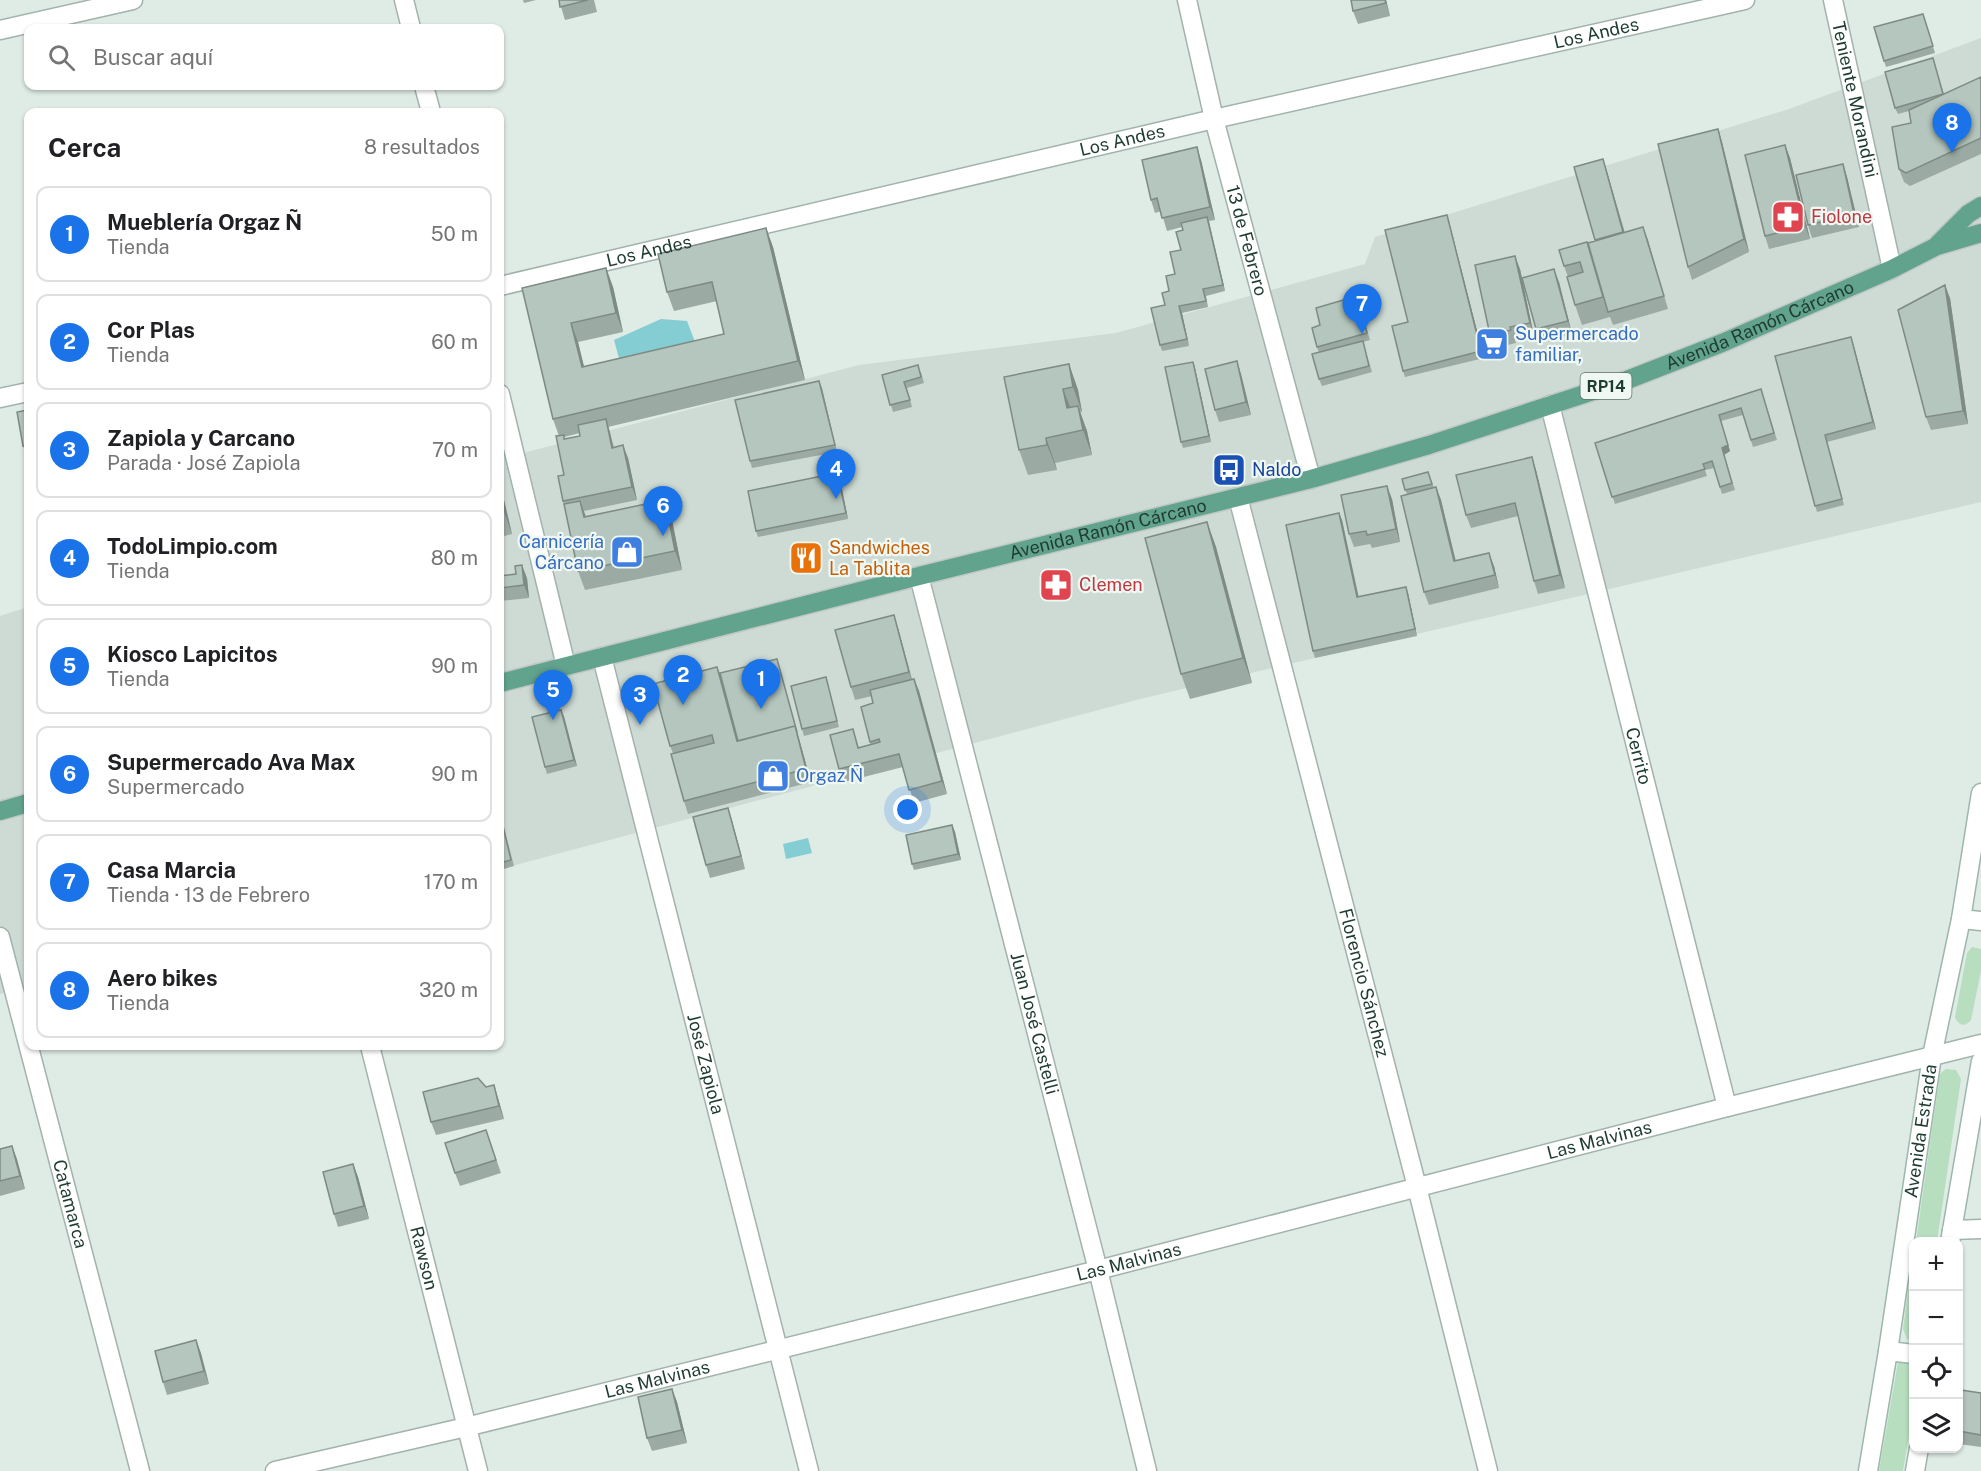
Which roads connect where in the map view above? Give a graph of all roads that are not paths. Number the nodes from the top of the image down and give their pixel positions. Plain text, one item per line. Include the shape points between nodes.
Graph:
1 (133, 0) edge
2 (404, 0) edge
3 (1187, 0) edge
4 (1745, 0) edge
5 (1833, 0) edge
6 (27, 24) edge
7 (410, 24) edge
8 (24, 25) edge
9 (0, 30) edge
10 (425, 90) edge
11 (430, 108) edge
12 (1214, 119) junction
13 (1981, 206) edge
14 (1981, 233) edge
15 (1937, 246) junction
16 (1892, 269) junction
17 (504, 285) edge
18 (24, 393) edge
19 (0, 398) edge
20 (1550, 405) junction
21 (504, 410) edge
22 (1311, 479) junction
23 (1239, 496) junction
24 (919, 576) junction
25 (602, 657) junction
26 (566, 666) junction
27 (504, 682) edge
28 (1981, 793) edge
29 (24, 804) edge
30 (0, 811) edge
31 (1961, 920) junction
32 (1981, 921) edge
33 (0, 937) edge
34 (24, 1029) edge
35 (1981, 1044) edge
36 (30, 1050) edge
37 (371, 1050) edge
38 (1932, 1056) junction
39 (1981, 1061) edge
40 (1727, 1107) junction
41 (1418, 1187) junction
42 (1981, 1229) edge
43 (1951, 1236) edge
44 (1098, 1270) junction
45 (778, 1350) junction
46 (1888, 1351) junction
47 (1909, 1353) edge
48 (466, 1427) junction
49 (1918, 1453) edge
50 (140, 1471) edge
51 (275, 1471) edge
52 (478, 1471) edge
53 (809, 1471) edge
54 (1147, 1471) edge
55 (1488, 1471) edge
56 (1868, 1471) edge
57 (1915, 1471) edge

1 - 6 street
2 - 7 street
3 - 12 street, 13 de Febrero
4 - 12 street, Los Andes
5 - 16 street, Teniente Morandini
8 - 9 street
10 - 11 street
12 - 17 street, Los Andes
12 - 22 street, 13 de Febrero
13 - 15 main road, Avenida Ramón Cárcano / RP14
14 - 15 main road, Avenida Ramón Cárcano / RP14
15 - 16 main road, Avenida Ramón Cárcano / RP14
16 - 20 main road, Avenida Ramón Cárcano / RP14 via 1722,344
18 - 19 street
20 - 22 main road, Avenida Ramón Cárcano / RP14 via 1429,446
20 - 40 street, Cerrito
21 - 26 street
22 - 23 main road, Avenida Ramón Cárcano / RP14
23 - 24 main road, Avenida Ramón Cárcano / RP14
23 - 41 street, Florencio Sánchez
24 - 25 main road, Avenida Ramón Cárcano / RP14
24 - 44 street, Juan José Castelli
25 - 26 main road, Avenida Ramón Cárcano / RP14
25 - 45 street, José Zapiola
26 - 27 main road, Avenida Ramón Cárcano / RP14
28 - 31 street, Avenida Estrada
29 - 30 main road
31 - 32 street
31 - 38 street, Avenida Estrada
33 - 34 street, Catamarca
35 - 38 street, Las Malvinas
36 - 50 street, Catamarca
37 - 48 street, Rawson
38 - 40 street, Las Malvinas
38 - 46 street, Avenida Estrada
39 - 43 street
40 - 41 street, Las Malvinas
41 - 44 street, Las Malvinas
41 - 55 street, Florencio Sánchez
42 - 43 street
44 - 45 street, Las Malvinas
44 - 54 street, Juan José Castelli
45 - 48 street, Las Malvinas
45 - 53 street, José Zapiola
46 - 47 street
46 - 56 street, Avenida Estrada
48 - 51 street, Las Malvinas
48 - 52 street, Rawson
49 - 57 street

